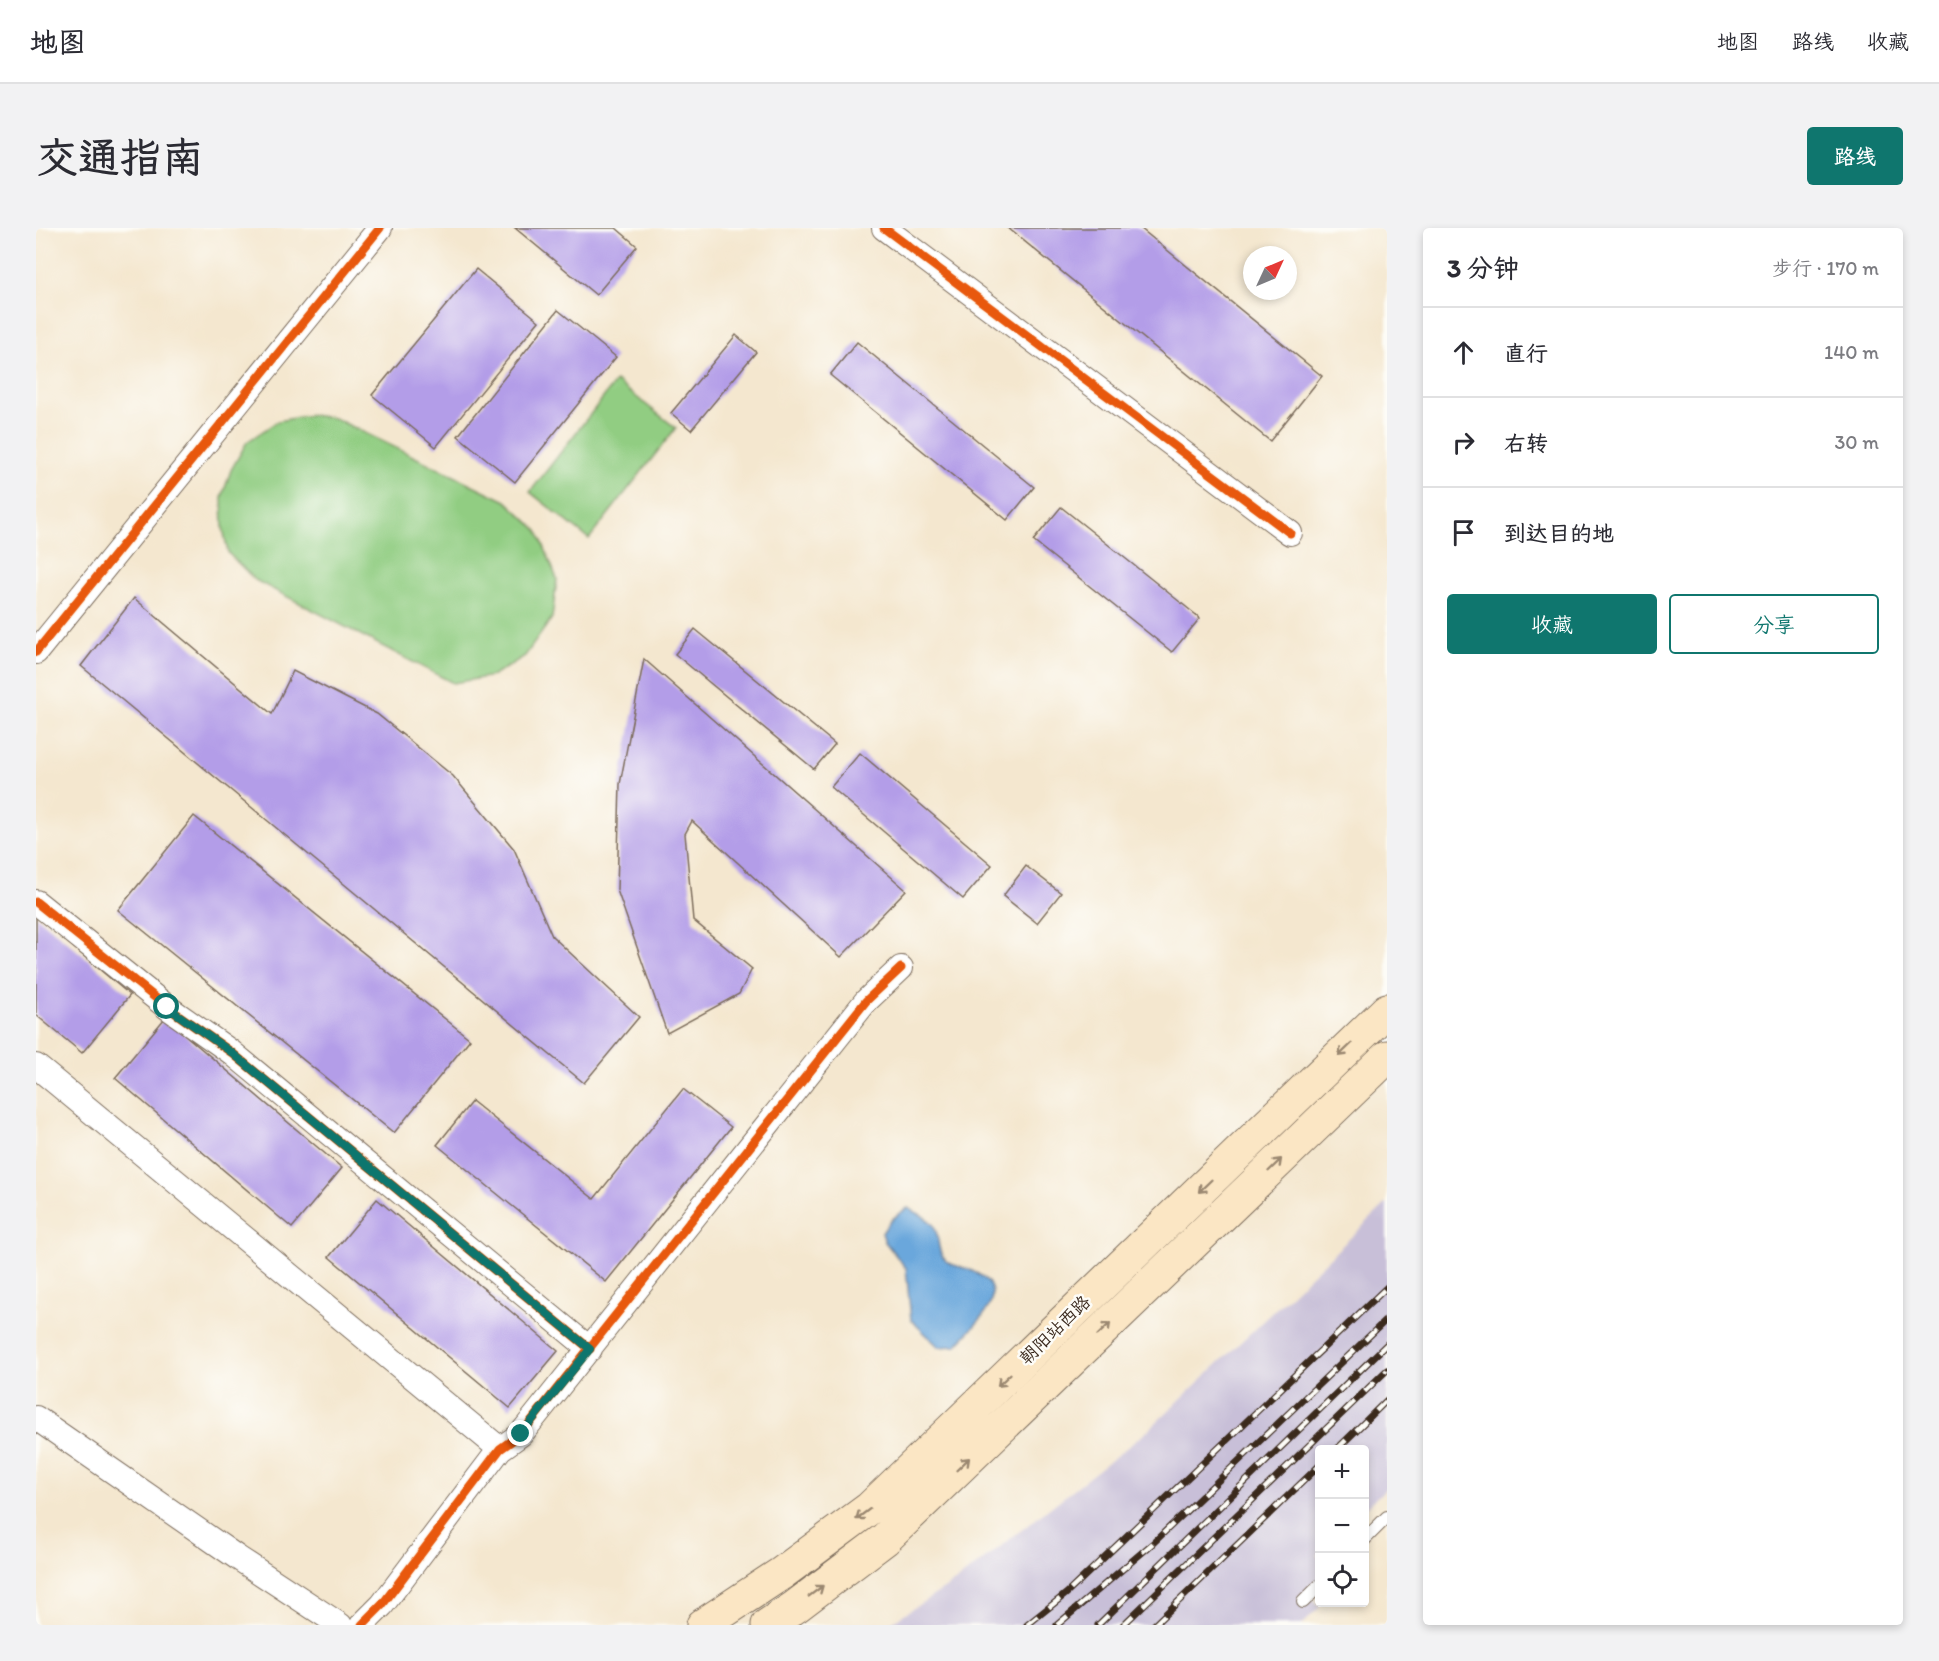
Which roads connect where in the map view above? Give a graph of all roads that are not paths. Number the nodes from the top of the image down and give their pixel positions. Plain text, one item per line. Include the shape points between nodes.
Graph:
1 (380, 228) edge
2 (884, 228) edge
3 (1290, 533) dead end
4 (36, 652) edge
5 (36, 902) edge
6 (901, 968) dead end
7 (1387, 1010) edge
8 (1387, 1057) edge
9 (36, 1066) edge
10 (590, 1349) junction
11 (36, 1418) edge
12 (500, 1449) junction
13 (1387, 1517) edge
14 (1369, 1536) edge
15 (1315, 1590) edge
16 (1303, 1602) dead end
17 (340, 1625) edge
18 (362, 1625) edge
19 (702, 1625) edge
20 (768, 1625) edge

1 - 4 street
2 - 3 street
5 - 10 street via 167,1007 231,1052
6 - 10 street via 866,1001
7 -> 19 main road, 朝阳站西路 via 870,1508 782,1573
20 -> 8 main road, 朝阳站西路 via 885,1539
9 - 12 street
10 - 12 street via 521,1434
11 - 17 street
12 - 18 street via 382,1605
13 - 14 lane
15 - 16 lane

